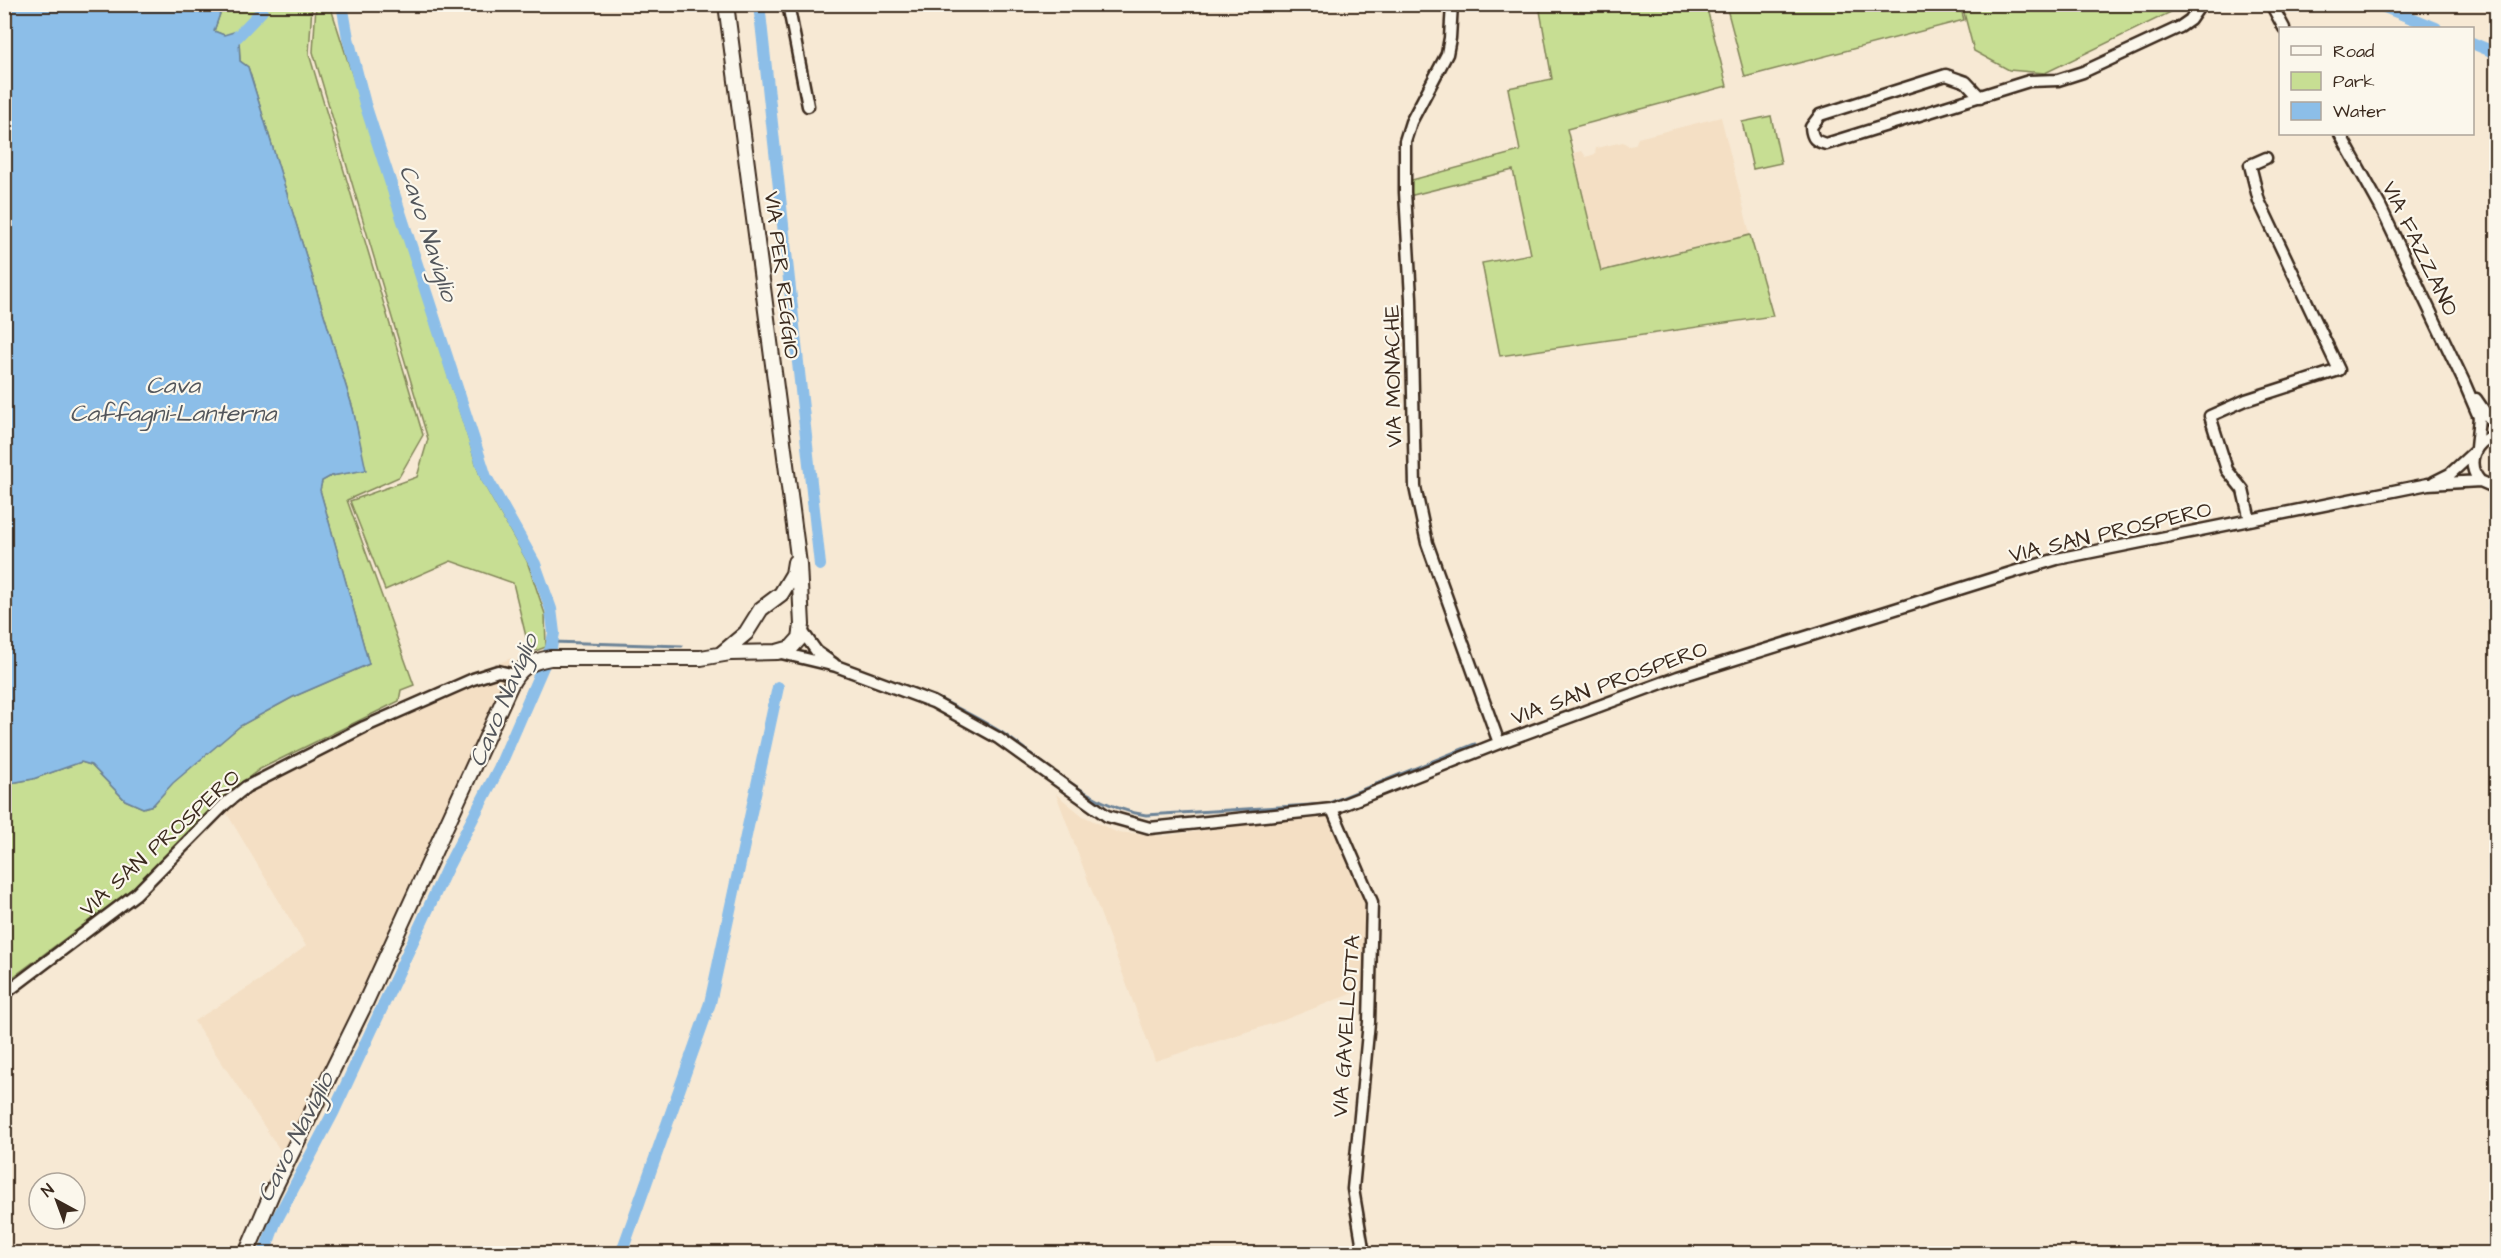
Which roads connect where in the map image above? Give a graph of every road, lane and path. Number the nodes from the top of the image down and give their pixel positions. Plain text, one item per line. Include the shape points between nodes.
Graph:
1 (726, 4) edge
2 (788, 4) edge
3 (1452, 4) edge
4 (2201, 4) edge
5 (2271, 4) edge
6 (2283, 27) edge
7 (1980, 97) junction
8 (808, 106) dead end
9 (2341, 135) edge
10 (2266, 158) dead end
11 (2464, 382) junction
12 (2496, 428) edge
13 (2496, 436) edge
14 (2475, 450) junction
15 (2480, 481) junction
16 (2428, 484) junction
17 (2496, 488) edge
18 (2250, 520) junction
19 (796, 552) junction
20 (773, 603) junction
21 (754, 621) junction
22 (802, 625) junction
23 (772, 651) junction
24 (719, 655) junction
25 (836, 666) junction
26 (516, 675) junction
27 (1499, 742) junction
28 (1332, 809) junction
29 (4, 994) edge
30 (246, 1254) edge
31 (1364, 1254) edge

1 - 19 main road, VIA PER REGGIO
2 - 8 street
3 - 27 street, VIA MONACHE via 1447,54 1411,123 1406,141 1415,487 1427,543
4 - 7 street via 2180,27 2083,72 2058,80 2029,81
5 - 6 street
7 - 7 street via 1826,144 1812,136 1811,127 1820,115 1946,75 1966,82
9 - 11 street, VIA FAZZANO via 2380,206
10 - 18 street via 2250,165 2259,201 2339,370 2210,416 2227,470 2243,490
11 - 12 street, VIA FAZZANO
11 - 14 street, VIA FAZZANO via 2479,417
13 - 14 street, VIA SAN PROSPERO
14 - 15 street, VIA FAZZANO via 2472,465
14 - 16 street, VIA SAN PROSPERO via 2450,474
15 - 16 street, VIA SAN PROSPERO
15 - 17 street
16 - 18 street, VIA SAN PROSPERO
18 - 27 street, VIA SAN PROSPERO via 2020,570 1720,663
19 - 20 main road, VIA PER REGGIO via 790,580
19 - 22 main road, VIA PER REGGIO
20 - 21 main road, VIA PER REGGIO via 761,609
20 - 22 main road via 793,608
21 - 23 main road via 754,635
21 - 24 main road, VIA PER REGGIO via 740,639
22 - 23 main road via 790,648
22 - 25 street, VIA SAN PROSPERO via 817,652
23 - 24 main road
23 - 25 street, VIA SAN PROSPERO
24 - 26 main road via 559,658 530,663
25 - 28 street, VIA SAN PROSPERO via 933,702 998,738 1107,816 1150,828
26 - 29 street, VIA SAN PROSPERO via 498,671 455,687 334,741 246,787 136,894
26 - 30 main road
27 - 28 street, VIA SAN PROSPERO
28 - 31 street, VIA GAVELLOTTA via 1372,902 1368,1022 1353,1189

